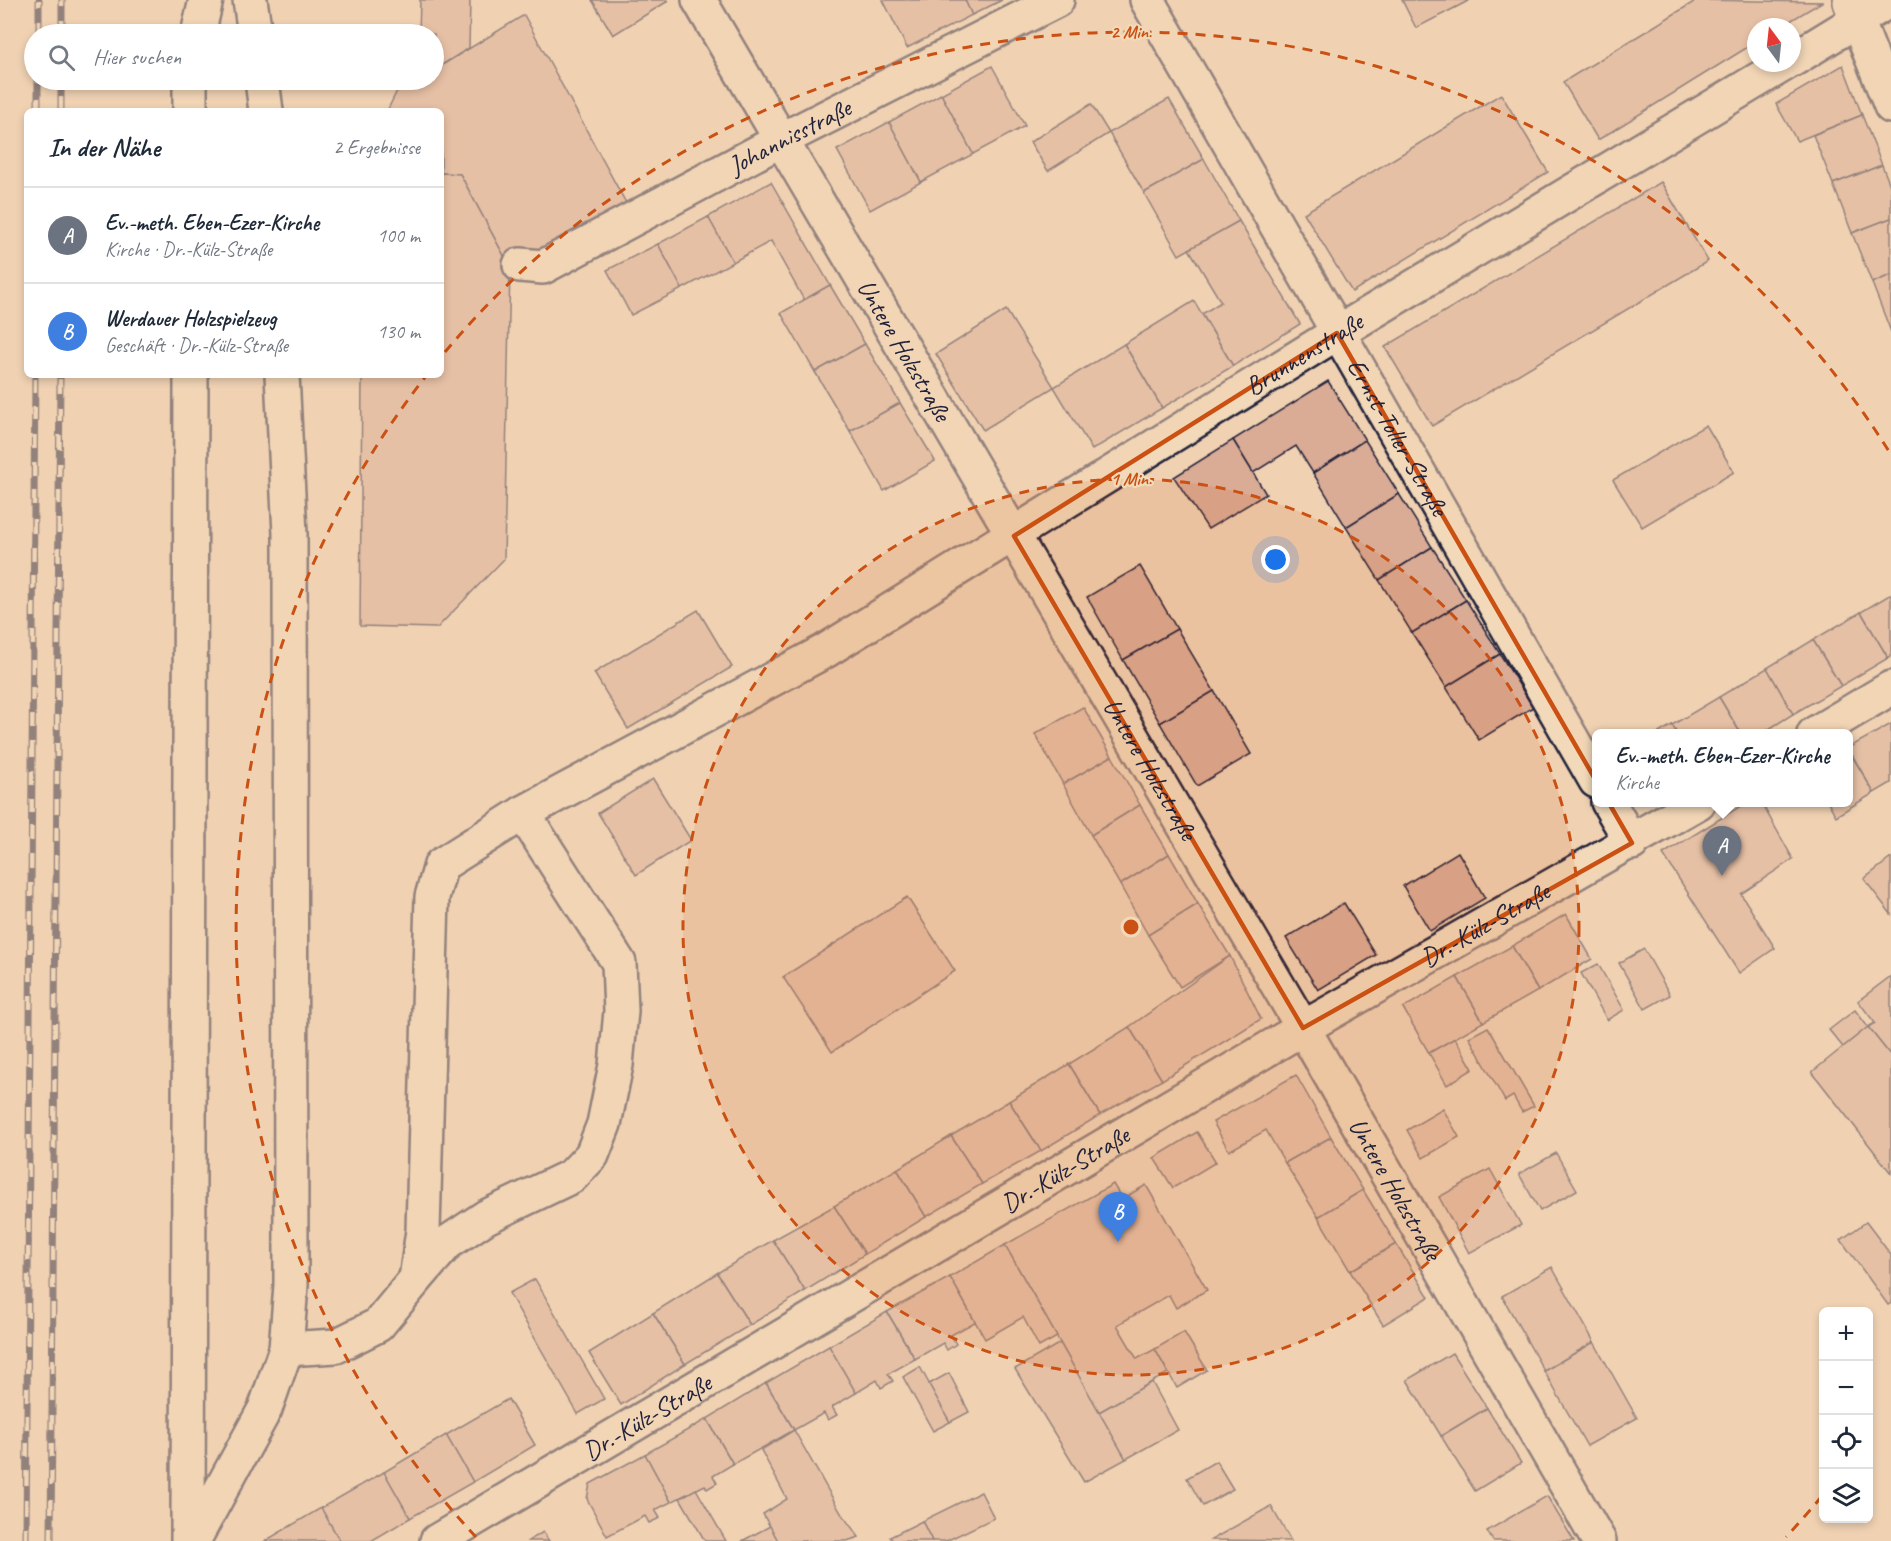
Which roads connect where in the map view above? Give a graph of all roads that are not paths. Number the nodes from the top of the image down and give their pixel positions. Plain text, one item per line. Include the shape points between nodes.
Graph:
1 (206, 0) edge
2 (250, 0) edge
3 (699, 0) edge
4 (1057, 0) edge
5 (1147, 0) edge
6 (1890, 0) edge
7 (1853, 10) edge
8 (200, 24) edge
9 (254, 24) edge
10 (1801, 53) edge
11 (1771, 72) edge
12 (190, 90) edge
13 (263, 90) edge
14 (1891, 106) edge
15 (190, 108) edge
16 (266, 108) edge
17 (781, 140) junction
18 (520, 265) dead end
19 (1337, 333) junction
20 (191, 378) edge
21 (282, 378) edge
22 (1014, 536) junction
23 (1891, 688) edge
24 (1822, 729) edge
25 (1592, 774) edge
26 (1611, 807) edge
27 (1691, 807) edge
28 (523, 813) junction
29 (1632, 843) junction
30 (1303, 1029) junction
31 (416, 1279) junction
32 (286, 1349) junction
33 (189, 1541) edge
34 (194, 1541) edge
35 (437, 1541) edge
36 (1599, 1541) edge

1 - 8 street
2 - 9 street
3 - 17 street, Untere Holzstraße
4 - 17 street, Johannisstraße
5 - 19 street, Ernst-Toller-Straße
6 - 7 street
7 - 10 street
7 - 14 street
11 - 19 street, Brunnenstraße
12 - 15 street
13 - 16 street
17 - 18 street, Johannisstraße via 543,267
17 - 22 street, Untere Holzstraße
19 - 22 street, Brunnenstraße
19 - 25 street, Ernst-Toller-Straße
20 - 33 street
21 - 32 street via 290,534 291,1285
22 - 28 street, Brunnenstraße via 825,651
22 - 30 street, Untere Holzstraße
23 - 24 street
26 - 29 street
27 - 29 street, Dr.-Külz-Straße
28 - 31 street, Brunnenstraße via 441,865 432,897 423,1231
28 - 31 street via 619,963 621,1011 616,1065 604,1124 591,1155 572,1176 486,1217 447,1243
29 - 30 street, Dr.-Külz-Straße
30 - 35 street, Dr.-Külz-Straße
30 - 36 street, Untere Holzstraße
31 - 32 street via 378,1325 336,1346
32 - 34 street via 265,1409

